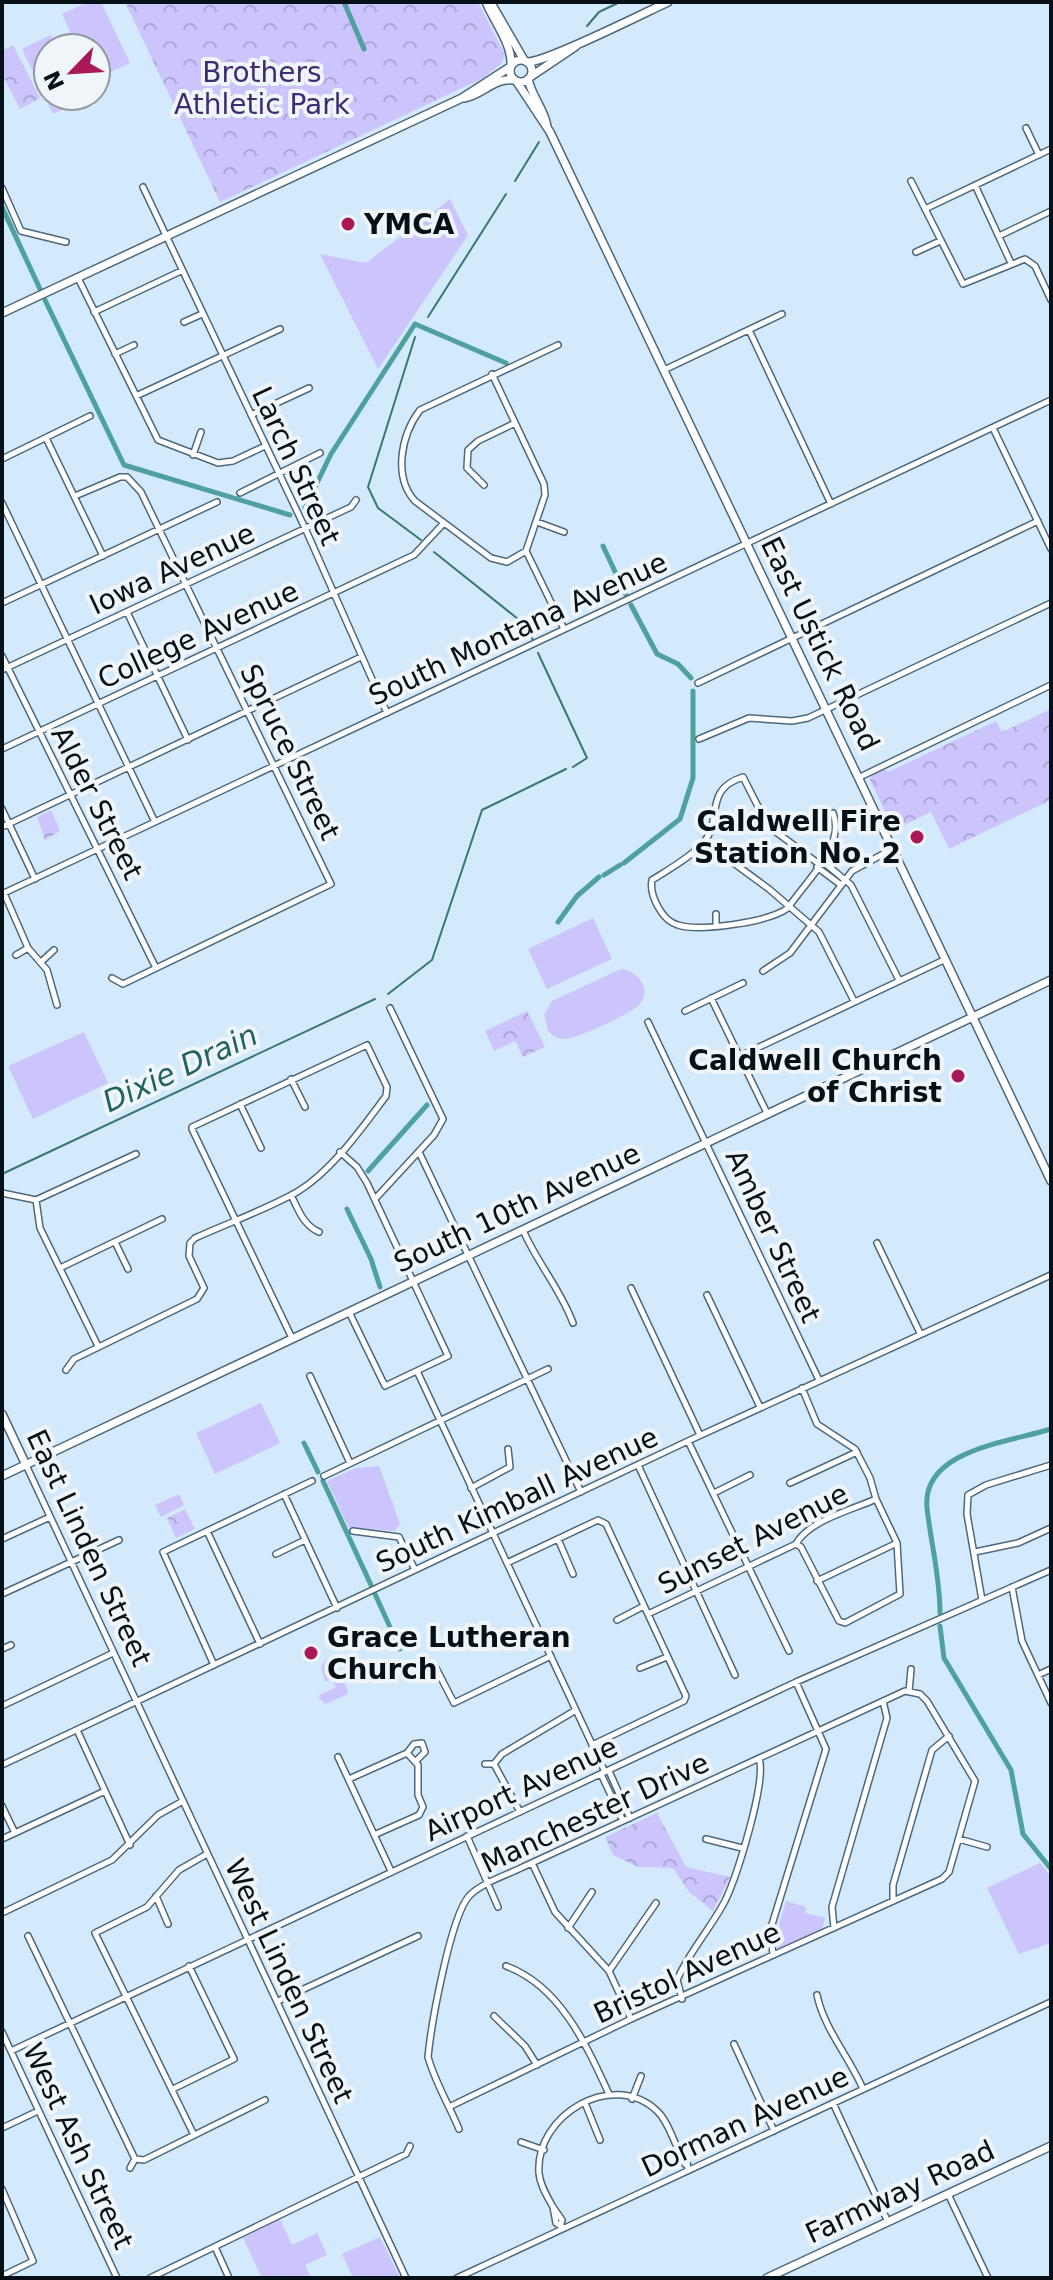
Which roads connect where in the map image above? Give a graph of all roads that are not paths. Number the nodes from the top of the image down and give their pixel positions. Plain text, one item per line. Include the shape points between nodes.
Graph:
1 (488, 2) edge
2 (668, 2) edge
3 (581, 42) junction
4 (526, 61) junction
5 (511, 66) junction
6 (529, 78) junction
7 (516, 81) junction
8 (462, 98) junction
9 (547, 126) junction
10 (1026, 128) dead end
11 (1051, 149) edge
12 (1039, 155) junction
13 (911, 181) dead end
14 (975, 185) junction
15 (143, 187) dead end
16 (2, 188) edge
17 (925, 209) junction
18 (1051, 211) edge
19 (999, 236) junction
20 (165, 237) junction
21 (940, 241) junction
22 (66, 242) dead end
23 (916, 252) dead end
24 (1011, 263) junction
25 (181, 271) junction
26 (1051, 274) edge
27 (78, 278) junction
28 (1041, 279) junction
29 (1051, 300) edge
30 (94, 312) junction
31 (2, 313) edge
32 (202, 314) junction
33 (782, 314) dead end
34 (184, 322) dead end
35 (280, 329) dead end
36 (749, 330) junction
37 (134, 345) dead end
38 (558, 345) dead end
39 (115, 354) junction
40 (222, 356) junction
41 (664, 370) junction
42 (492, 374) junction
43 (309, 388) dead end
44 (136, 396) junction
45 (1051, 400) edge
46 (251, 415) junction
47 (90, 416) dead end
48 (515, 423) junction
49 (993, 428) junction
50 (201, 432) dead end
51 (46, 438) junction
52 (265, 446) junction
53 (320, 453) dead end
54 (193, 455) junction
55 (2, 459) edge
56 (279, 475) junction
57 (484, 485) dead end
58 (240, 493) dead end
59 (75, 496) junction
60 (356, 500) dead end
61 (217, 502) dead end
62 (2, 503) edge
63 (831, 504) junction
64 (1038, 521) junction
65 (537, 522) junction
66 (444, 523) junction
67 (305, 528) junction
68 (160, 529) junction
69 (564, 532) dead end
70 (748, 543) junction
71 (1051, 549) edge
72 (526, 551) junction
73 (103, 556) junction
74 (40, 584) junction
75 (187, 584) junction
76 (332, 595) junction
77 (2, 603) edge
78 (1051, 603) edge
79 (127, 612) junction
80 (564, 629) junction
81 (793, 637) junction
82 (67, 640) junction
83 (217, 647) junction
84 (2, 656) edge
85 (361, 657) junction
86 (5, 669) edge
87 (157, 675) junction
88 (698, 683) dead end
89 (1051, 685) edge
90 (97, 703) junction
91 (827, 709) junction
92 (248, 711) junction
93 (387, 713) junction
94 (38, 732) junction
95 (699, 739) dead end
96 (188, 740) junction
97 (2, 749) edge
98 (274, 766) junction
99 (128, 768) junction
100 (860, 777) junction
101 (69, 796) junction
102 (2, 809) edge
103 (833, 813) dead end
104 (155, 822) junction
105 (9, 824) junction
106 (2, 827) edge
107 (705, 842) junction
108 (894, 848) junction
109 (97, 849) junction
110 (819, 863) junction
111 (845, 878) junction
112 (35, 879) junction
113 (841, 885) junction
114 (3, 894) edge
115 (788, 908) junction
116 (716, 914) dead end
117 (716, 924) junction
118 (812, 926) junction
119 (28, 948) junction
120 (54, 950) dead end
121 (16, 955) dead end
122 (947, 959) junction
123 (41, 962) junction
124 (156, 968) junction
125 (763, 971) dead end
126 (112, 978) dead end
127 (899, 980) junction
128 (1051, 980) edge
129 (743, 983) dead end
130 (711, 998) junction
131 (854, 1001) junction
132 (57, 1005) dead end
133 (390, 1008) dead end
134 (685, 1011) dead end
135 (975, 1016) junction
136 (648, 1022) dead end
137 (740, 1056) junction
138 (291, 1079) junction
139 (240, 1104) junction
140 (305, 1107) dead end
141 (767, 1113) junction
142 (706, 1142) junction
143 (261, 1148) dead end
144 (340, 1152) junction
145 (419, 1152) junction
146 (136, 1154) dead end
147 (1051, 1181) edge
148 (2, 1193) edge
149 (291, 1195) junction
150 (375, 1199) junction
151 (36, 1200) junction
152 (162, 1219) dead end
153 (235, 1220) junction
154 (522, 1229) junction
155 (319, 1232) dead end
156 (115, 1242) junction
157 (877, 1243) dead end
158 (469, 1254) junction
159 (60, 1268) junction
160 (128, 1269) dead end
161 (1051, 1275) edge
162 (413, 1281) junction
163 (631, 1288) dead end
164 (707, 1295) dead end
165 (349, 1312) junction
166 (573, 1323) dead end
167 (920, 1333) junction
168 (292, 1338) junction
169 (98, 1346) junction
170 (548, 1369) dead end
171 (66, 1370) dead end
172 (417, 1371) junction
173 (310, 1376) dead end
174 (527, 1379) junction
175 (819, 1380) junction
176 (802, 1388) junction
177 (760, 1407) junction
178 (2, 1414) edge
179 (440, 1420) junction
180 (700, 1435) junction
181 (688, 1441) junction
182 (508, 1449) dead end
183 (857, 1452) junction
184 (350, 1463) junction
185 (26, 1465) junction
186 (638, 1465) junction
187 (1051, 1465) edge
188 (750, 1475) dead end
189 (2, 1476) edge
190 (324, 1476) dead end
191 (312, 1481) dead end
192 (790, 1483) dead end
193 (471, 1488) junction
194 (581, 1492) junction
195 (714, 1493) junction
196 (284, 1494) junction
197 (876, 1499) junction
198 (50, 1517) junction
199 (1051, 1528) edge
200 (207, 1531) junction
201 (353, 1531) dead end
202 (493, 1533) junction
203 (2, 1539) edge
204 (558, 1539) junction
205 (119, 1540) dead end
206 (305, 1540) junction
207 (897, 1543) junction
208 (796, 1544) junction
209 (975, 1552) junction
210 (276, 1554) dead end
211 (71, 1562) junction
212 (507, 1563) junction
213 (750, 1566) junction
214 (415, 1570) junction
215 (1051, 1570) edge
216 (573, 1574) dead end
217 (817, 1581) junction
218 (1012, 1587) junction
219 (697, 1591) junction
220 (2, 1594) edge
221 (982, 1600) junction
222 (644, 1606) junction
223 (337, 1608) junction
224 (648, 1614) junction
225 (617, 1620) dead end
226 (260, 1644) junction
227 (11, 1645) dead end
228 (2, 1649) edge
229 (789, 1651) dead end
230 (113, 1653) junction
231 (551, 1656) junction
232 (667, 1657) junction
233 (214, 1665) junction
234 (436, 1668) dead end
235 (640, 1668) dead end
236 (911, 1669) dead end
237 (1051, 1669) edge
238 (735, 1675) dead end
239 (1038, 1675) junction
240 (796, 1682) junction
241 (909, 1692) junction
242 (136, 1701) junction
243 (883, 1701) junction
244 (1051, 1703) edge
245 (2, 1706) edge
246 (576, 1710) junction
247 (819, 1729) junction
248 (77, 1730) junction
249 (950, 1736) junction
250 (592, 1745) junction
251 (407, 1753) junction
252 (338, 1757) dead end
253 (759, 1758) junction
254 (416, 1761) junction
255 (485, 1764) dead end
256 (494, 1764) junction
257 (2, 1765) edge
258 (605, 1772) junction
259 (349, 1779) junction
260 (105, 1791) junction
261 (183, 1801) junction
262 (2, 1806) edge
263 (520, 1812) junction
264 (630, 1818) junction
265 (623, 1821) junction
266 (15, 1833) junction
267 (374, 1835) junction
268 (467, 1836) junction
269 (2, 1839) edge
270 (706, 1839) dead end
271 (959, 1839) junction
272 (130, 1845) junction
273 (987, 1847) dead end
274 (742, 1848) junction
275 (207, 1854) junction
276 (532, 1863) junction
277 (391, 1871) junction
278 (487, 1885) junction
279 (592, 1892) dead end
280 (156, 1896) junction
281 (893, 1901) junction
282 (656, 1903) dead end
283 (498, 1907) dead end
284 (2, 1913) edge
285 (168, 1924) dead end
286 (568, 1928) junction
287 (834, 1928) junction
288 (28, 1936) dead end
289 (418, 1936) dead end
290 (247, 1939) junction
291 (773, 1954) junction
292 (189, 1966) junction
293 (506, 1966) dead end
294 (609, 1971) junction
295 (817, 1995) dead end
296 (125, 1996) junction
297 (682, 1999) junction
298 (277, 2002) junction
299 (1051, 2002) edge
300 (494, 2016) dead end
301 (631, 2019) junction
302 (69, 2023) junction
303 (2, 2032) edge
304 (585, 2042) junction
305 (734, 2044) dead end
306 (11, 2051) junction
307 (537, 2065) junction
308 (641, 2076) dead end
309 (173, 2089) junction
310 (863, 2089) junction
311 (609, 2094) junction
312 (632, 2099) junction
313 (265, 2100) dead end
314 (585, 2103) junction
315 (833, 2103) junction
316 (449, 2107) junction
317 (38, 2111) junction
318 (2, 2128) edge
319 (459, 2129) dead end
320 (774, 2131) junction
321 (194, 2135) junction
322 (600, 2140) dead end
323 (521, 2142) dead end
324 (410, 2146) dead end
325 (1051, 2146) edge
326 (544, 2150) junction
327 (135, 2159) junction
328 (687, 2167) junction
329 (130, 2168) dead end
330 (358, 2176) junction
331 (2, 2189) edge
332 (948, 2194) junction
333 (889, 2222) junction
334 (562, 2226) junction
335 (215, 2247) junction
336 (2, 2276) edge
337 (154, 2277) edge
338 (117, 2278) edge
339 (229, 2278) edge
340 (406, 2278) edge
341 (457, 2278) edge
342 (767, 2278) edge
343 (988, 2278) edge

1 - 4 main road
1 - 5 main road via 510,48
2 - 3 main road
3 - 4 main road via 542,61
3 - 6 main road
4 - 5 main road
4 - 6 main road, East Ustick Road via 532,69
5 - 7 main road, East Ustick Road
5 - 8 main road
6 - 7 main road
6 - 9 main road, East Ustick Road
7 - 8 main road via 501,80
7 - 9 main road, East Ustick Road
8 - 20 main road
9 - 41 main road, East Ustick Road
10 - 12 street
11 - 12 street
12 - 14 street
13 - 17 street
14 - 17 street
14 - 19 street
15 - 20 street, Larch Street
16 - 22 street via 21,231
17 - 21 street
18 - 19 street
19 - 24 street
20 - 25 street, Larch Street
20 - 27 main road
21 - 23 street
21 - 24 street via 963,284
24 - 28 street via 1031,261
25 - 30 street
25 - 32 street, Larch Street
26 - 28 street
27 - 30 street
27 - 31 main road
28 - 29 street
30 - 39 street
32 - 34 street
32 - 40 street, Larch Street
33 - 36 street
35 - 40 street
36 - 41 street
36 - 63 street
37 - 39 street
38 - 42 street
39 - 44 street
40 - 44 street
40 - 46 street, Larch Street
41 - 70 main road, East Ustick Road
42 - 48 street
42 - 66 street via 415,416 400,473 415,501
43 - 46 street
44 - 54 street via 158,440
45 - 49 street, South Montana Avenue
46 - 52 street, Larch Street
47 - 51 street
48 - 57 street via 468,450 467,468
48 - 65 street via 546,489
49 - 63 street, South Montana Avenue
49 - 64 street
50 - 54 street
51 - 55 street
51 - 59 street
52 - 54 street via 227,463
52 - 56 street, Larch Street
53 - 56 street
56 - 58 street
56 - 67 street, Larch Street
59 - 68 street, Spruce Street via 127,477
59 - 73 street
60 - 67 street, Iowa Avenue
61 - 68 street
62 - 74 street
63 - 70 street, South Montana Avenue
64 - 71 street
64 - 81 street
65 - 69 street
65 - 72 street
66 - 72 street via 500,562
66 - 76 street, College Avenue via 414,555
67 - 75 street, Iowa Avenue
67 - 76 street, Larch Street
68 - 73 street
68 - 75 street, Spruce Street
70 - 80 street, South Montana Avenue
70 - 81 main road, East Ustick Road
72 - 80 street
73 - 74 street
74 - 77 street
74 - 82 street
75 - 79 street, Iowa Avenue
75 - 83 street, Spruce Street
76 - 83 street, College Avenue
76 - 85 street, Larch Street
78 - 91 street
79 - 82 street, Iowa Avenue
79 - 87 street
80 - 93 street, South Montana Avenue
81 - 88 street
81 - 91 main road, East Ustick Road
82 - 86 street, Iowa Avenue
82 - 90 street
83 - 87 street, College Avenue
83 - 92 street, Spruce Street
84 - 86 street, Alder Street
85 - 92 street
85 - 93 street, Larch Street
86 - 94 street, Alder Street
87 - 90 street, College Avenue
87 - 96 street
89 - 100 street
90 - 94 street, College Avenue
90 - 99 street
91 - 95 street via 792,721 749,718
91 - 100 main road, East Ustick Road
92 - 96 street
92 - 98 street, Spruce Street
93 - 98 street, South Montana Avenue
94 - 97 street, College Avenue
94 - 101 street, Alder Street
96 - 99 street
98 - 104 street, South Montana Avenue
98 - 124 street, Spruce Street via 331,884
99 - 101 street
99 - 104 street
100 - 108 main road, East Ustick Road
101 - 105 street
101 - 109 street, Alder Street
102 - 105 street
103 - 110 street via 837,833
104 - 109 street, South Montana Avenue
105 - 106 street
105 - 112 street
107 - 110 street via 719,792 743,777 768,826
107 - 115 street
107 - 117 street via 652,880 651,889 672,923
108 - 111 street via 859,864
108 - 122 main road, East Ustick Road
109 - 112 street, South Montana Avenue
109 - 124 street, Alder Street
110 - 111 street
110 - 113 street
110 - 115 street
111 - 113 street
111 - 127 street
112 - 114 street, South Montana Avenue
113 - 118 street
114 - 119 street
115 - 117 street via 755,921
115 - 118 street
116 - 117 street
118 - 125 street via 790,953
118 - 131 street
119 - 121 street
119 - 123 street
120 - 123 street
122 - 127 street
122 - 135 main road, East Ustick Road
123 - 132 street
124 - 126 street via 117,983
127 - 131 street
128 - 135 main road, South 10th Avenue
129 - 130 street
130 - 134 street
130 - 137 street
131 - 137 street
133 - 145 street via 443,1119
135 - 141 main road, South 10th Avenue
135 - 147 main road, East Ustick Road
136 - 142 street, Amber Street
137 - 141 street
138 - 139 street
138 - 140 street
138 - 144 street via 362,1045 370,1047 386,1096
139 - 143 street
139 - 153 street via 192,1129
141 - 142 main road, South 10th Avenue
142 - 154 main road, South 10th Avenue
142 - 175 street, Amber Street
144 - 149 street
144 - 150 street via 357,1167
145 - 150 street
145 - 158 street
146 - 151 street
148 - 151 street
149 - 153 street
149 - 155 street via 301,1217
150 - 162 street
151 - 159 street via 40,1228
152 - 156 street
153 - 168 street
153 - 169 street via 195,1238 187,1248 203,1294
154 - 158 main road, South 10th Avenue
154 - 166 street
156 - 159 street
156 - 160 street
157 - 167 street
158 - 162 main road, South 10th Avenue
158 - 174 street
159 - 169 street
161 - 167 street, South Kimball Avenue
162 - 165 main road, South 10th Avenue
162 - 172 street via 448,1356
163 - 180 street
164 - 177 street
165 - 168 main road, South 10th Avenue
165 - 172 street via 385,1386
167 - 175 street, South Kimball Avenue
168 - 185 main road, South 10th Avenue
169 - 171 street
170 - 174 street
172 - 179 street
173 - 184 street
174 - 179 street
174 - 194 street
175 - 176 street, South Kimball Avenue
176 - 177 street, South Kimball Avenue
176 - 183 street via 817,1424
177 - 180 street, South Kimball Avenue
178 - 185 main road, East Linden Street
179 - 184 street
179 - 193 street
180 - 181 street, South Kimball Avenue
181 - 186 street, South Kimball Avenue
181 - 195 street
182 - 193 street via 510,1467
183 - 192 street
183 - 197 street
184 - 190 street
185 - 189 main road, South 10th Avenue
185 - 198 street, East Linden Street
186 - 194 street, South Kimball Avenue
186 - 219 street
187 - 209 street via 968,1495
188 - 195 street
191 - 196 street
193 - 202 street
194 - 202 street, South Kimball Avenue
195 - 213 street
196 - 200 street
196 - 206 street
197 - 207 street
197 - 208 street, Sunset Avenue via 804,1533
198 - 203 street
198 - 211 street, East Linden Street
199 - 209 street via 1018,1543
200 - 226 street
200 - 233 street via 163,1552
201 - 214 street via 396,1535
202 - 212 street
202 - 214 street, South Kimball Avenue
204 - 212 street
204 - 216 street
204 - 222 street via 604,1522
205 - 211 street
206 - 210 street
206 - 223 street
207 - 217 street
207 - 217 street via 900,1594 841,1622
208 - 213 street, Sunset Avenue
208 - 217 street
209 - 221 street
211 - 220 street
211 - 230 street, East Linden Street
212 - 231 street
213 - 219 street, Sunset Avenue
213 - 229 street
214 - 223 street, South Kimball Avenue
215 - 218 street, Airport Avenue
218 - 221 street, Airport Avenue
218 - 239 street via 1015,1619
219 - 224 street, Sunset Avenue
219 - 238 street
221 - 240 street, Airport Avenue
222 - 224 street
222 - 225 street
223 - 226 street, South Kimball Avenue
224 - 232 street
226 - 233 street, South Kimball Avenue
227 - 228 street
230 - 242 street, East Linden Street
230 - 245 street
231 - 234 street via 454,1703
231 - 246 street
232 - 235 street
232 - 250 street via 684,1701
233 - 242 street, South Kimball Avenue
236 - 241 street
237 - 239 street
239 - 244 street
240 - 247 street
240 - 258 street, Airport Avenue
241 - 243 street, Manchester Drive
241 - 249 street, Manchester Drive via 920,1694
242 - 248 street, South Kimball Avenue
242 - 261 street, West Linden Street
243 - 247 street, Manchester Drive
243 - 287 street via 887,1718 832,1907
246 - 250 street
246 - 256 street
247 - 253 street, Manchester Drive
247 - 291 street via 826,1749 770,1931
248 - 257 street, South Kimball Avenue
248 - 260 street
249 - 271 street via 975,1781
249 - 281 street via 932,1750 893,1885
250 - 258 street
251 - 254 street
251 - 254 street via 414,1744 424,1745 425,1752
251 - 259 street
252 - 259 street
253 - 264 street, Manchester Drive
253 - 274 street via 761,1784
254 - 267 street via 423,1807 419,1815
255 - 256 street
256 - 263 street
258 - 263 street, Airport Avenue
258 - 264 street
258 - 265 street
259 - 267 street
260 - 266 street
260 - 272 street
261 - 272 street via 158,1815
261 - 275 street, West Linden Street
262 - 266 street
263 - 268 street, Airport Avenue
264 - 265 street, Manchester Drive
265 - 276 street, Manchester Drive
266 - 269 street
267 - 277 street
268 - 277 street, Airport Avenue
268 - 278 street
270 - 274 street
271 - 273 street
271 - 281 street, Bristol Avenue via 942,1879
272 - 284 street via 112,1860
274 - 297 street via 724,1901 677,1980
275 - 280 street via 179,1870
275 - 290 street, West Linden Street
276 - 278 street, Manchester Drive
276 - 286 street
277 - 290 street, Airport Avenue
278 - 283 street
278 - 316 street, Manchester Drive via 462,1907 431,2030 428,2057
279 - 286 street
280 - 285 street
280 - 296 street via 137,1914 95,1933
281 - 287 street, Bristol Avenue
282 - 294 street
286 - 294 street
287 - 291 street, Bristol Avenue
288 - 302 street
289 - 298 street
290 - 292 street, Airport Avenue
290 - 298 street, West Linden Street
291 - 297 street, Bristol Avenue
292 - 296 street, Airport Avenue
292 - 309 street via 234,2059
293 - 304 street via 523,1972 541,1989
294 - 301 street
295 - 310 street
296 - 302 street, Airport Avenue
296 - 309 street
297 - 301 street, Bristol Avenue
298 - 330 street, West Linden Street
299 - 310 street, Dorman Avenue
300 - 307 street
301 - 304 street, Bristol Avenue
302 - 306 street, Airport Avenue
302 - 327 street
303 - 306 street, West Ash Street
304 - 307 street, Bristol Avenue
304 - 311 street
305 - 320 street
306 - 317 street, West Ash Street
307 - 316 street, Bristol Avenue
308 - 312 street
309 - 321 street
310 - 315 street, Dorman Avenue
311 - 312 street
311 - 314 street
312 - 328 street via 659,2113
313 - 321 street
314 - 322 street
314 - 326 street via 562,2114
315 - 320 street, Dorman Avenue
315 - 333 street
316 - 319 street, Manchester Drive
317 - 318 street
317 - 338 street, West Ash Street
320 - 328 street, Dorman Avenue
321 - 327 street via 144,2160
323 - 326 street
324 - 330 street via 406,2154
325 - 332 main road, Farmway Road
326 - 334 street via 538,2169
327 - 329 street
328 - 334 street, Dorman Avenue
330 - 335 street
330 - 340 street, West Linden Street
331 - 336 street via 33,2261
332 - 333 main road, Farmway Road
332 - 343 street
333 - 342 main road, Farmway Road
334 - 341 street, Dorman Avenue
335 - 337 street
335 - 339 street

